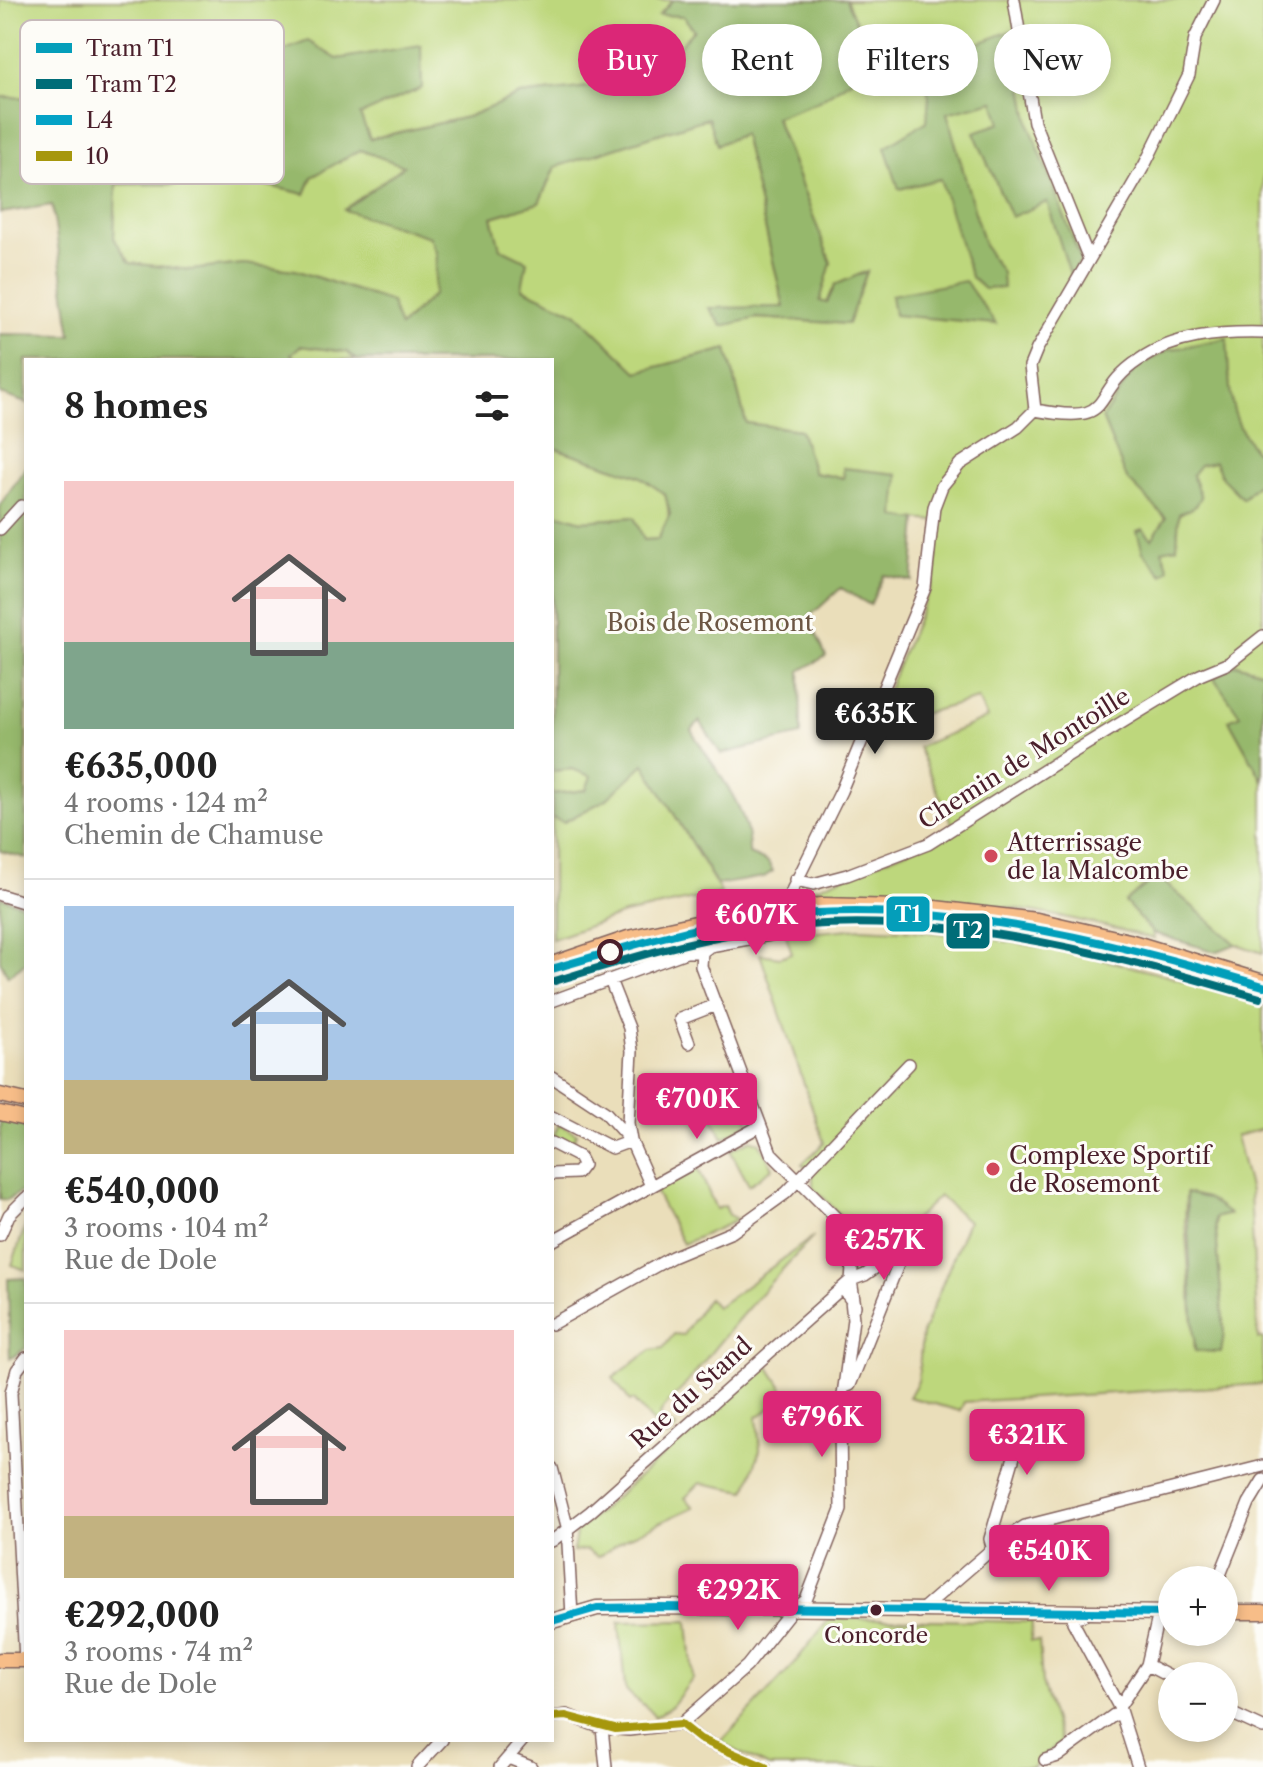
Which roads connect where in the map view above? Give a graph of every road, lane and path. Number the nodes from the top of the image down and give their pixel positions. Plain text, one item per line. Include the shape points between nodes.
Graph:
1 (1014, 0) edge
2 (1214, 0) edge
3 (1089, 259) junction
4 (1263, 333) edge
5 (1035, 410) junction
6 (21, 506) dead end
7 (0, 529) edge
8 (1263, 636) edge
9 (795, 880) junction
10 (0, 895) edge
11 (24, 902) edge
12 (784, 907) junction
13 (775, 927) junction
14 (702, 952) junction
15 (554, 963) edge
16 (554, 976) edge
17 (610, 980) junction
18 (1263, 982) edge
19 (1263, 994) edge
20 (554, 1000) edge
21 (716, 1005) junction
22 (689, 1043) dead end
23 (909, 1064) dead end
24 (554, 1078) edge
25 (1, 1093) edge
26 (24, 1100) edge
27 (0, 1113) edge
28 (554, 1118) edge
29 (24, 1119) edge
30 (760, 1126) junction
31 (631, 1141) junction
32 (554, 1144) edge
33 (554, 1174) edge
34 (798, 1182) junction
35 (651, 1186) junction
36 (24, 1200) edge
37 (0, 1235) edge
38 (554, 1240) edge
39 (847, 1285) junction
40 (554, 1323) edge
41 (24, 1361) edge
42 (843, 1387) junction
43 (1014, 1426) dead end
44 (1044, 1442) dead end
45 (1018, 1443) junction
46 (554, 1476) edge
47 (1262, 1476) edge
48 (567, 1526) junction
49 (554, 1539) edge
50 (993, 1550) junction
51 (1224, 1566) edge
52 (926, 1608) junction
53 (793, 1610) junction
54 (1238, 1612) edge
55 (1263, 1612) edge
56 (1110, 1613) junction
57 (902, 1614) junction
58 (572, 1616) junction
59 (1158, 1616) edge
60 (1158, 1617) edge
61 (1073, 1619) junction
62 (554, 1620) edge
63 (1238, 1620) edge
64 (1263, 1620) edge
65 (24, 1624) edge
66 (1158, 1640) edge
67 (0, 1660) edge
68 (24, 1660) edge
69 (1147, 1665) junction
70 (1158, 1671) edge
71 (1119, 1711) junction
72 (1238, 1716) edge
73 (554, 1717) edge
74 (681, 1724) junction
75 (602, 1728) junction
76 (1263, 1728) edge
77 (440, 1742) edge
78 (521, 1742) edge
79 (1045, 1760) dead end
80 (504, 1762) edge
81 (417, 1767) edge
82 (531, 1767) edge
83 (606, 1767) edge
84 (765, 1767) edge
85 (1138, 1767) edge

1 - 3 street via 1034,122
2 - 3 street via 1195,38 1185,85
3 - 5 street via 1030,366
4 - 5 street via 1197,336 1157,350 1128,368 1088,415
5 - 9 street via 960,464 942,486 934,507 925,588 858,753
6 - 7 street
8 - 9 street, Chemin de Montoille via 1229,663 1151,705 928,844 847,875 813,884
9 - 12 street
10 - 11 street
12 - 13 street
12 - 15 main road via 628,938
12 - 18 main road via 999,914 1129,941
13 - 14 street via 764,938 710,946
13 - 16 main road via 684,940
13 - 19 main road via 878,918 1038,931
14 - 17 street via 686,952
14 - 21 street via 701,966
17 - 20 street
17 - 31 street via 632,1051
21 - 22 street via 680,1019
21 - 30 street
23 - 34 street
24 - 31 street via 605,1112
25 - 26 main road
27 - 29 main road
28 - 31 street via 612,1148
30 - 34 street via 771,1153
30 - 35 street
31 - 35 street
32 - 33 street via 579,1157 583,1165 577,1173
34 - 39 street via 840,1222 853,1257
34 - 40 street via 732,1232 672,1257
35 - 38 street
36 - 37 street
39 - 42 street via 856,1297
39 - 42 street, Rue du Stand via 905,1247 850,1385
39 - 48 street, Rue du Stand via 590,1512
41 - 65 street via 11,1393
42 - 53 street via 839,1521 806,1600
43 - 45 street
44 - 45 street
45 - 50 street via 990,1539
46 - 48 street
47 - 50 street via 1040,1521 1015,1531
47 - 51 street
48 - 49 street, Rue du Stand
48 - 58 street
50 - 52 street
52 - 53 main road
52 - 56 main road
52 - 57 street
53 - 57 main road
53 - 58 main road via 597,1608
53 - 74 street via 747,1666
54 - 55 main road
56 - 59 main road
56 - 61 street
57 - 61 main road
58 - 62 main road
60 - 61 main road
61 - 71 street
63 - 64 main road
66 - 69 street
67 - 68 main road
69 - 70 street
69 - 71 street
71 - 79 street
71 - 85 street
72 - 76 street
73 - 75 street via 571,1716
74 - 75 street
74 - 84 street via 700,1739
75 - 83 street
77 - 81 street
78 - 80 street
80 - 82 street

